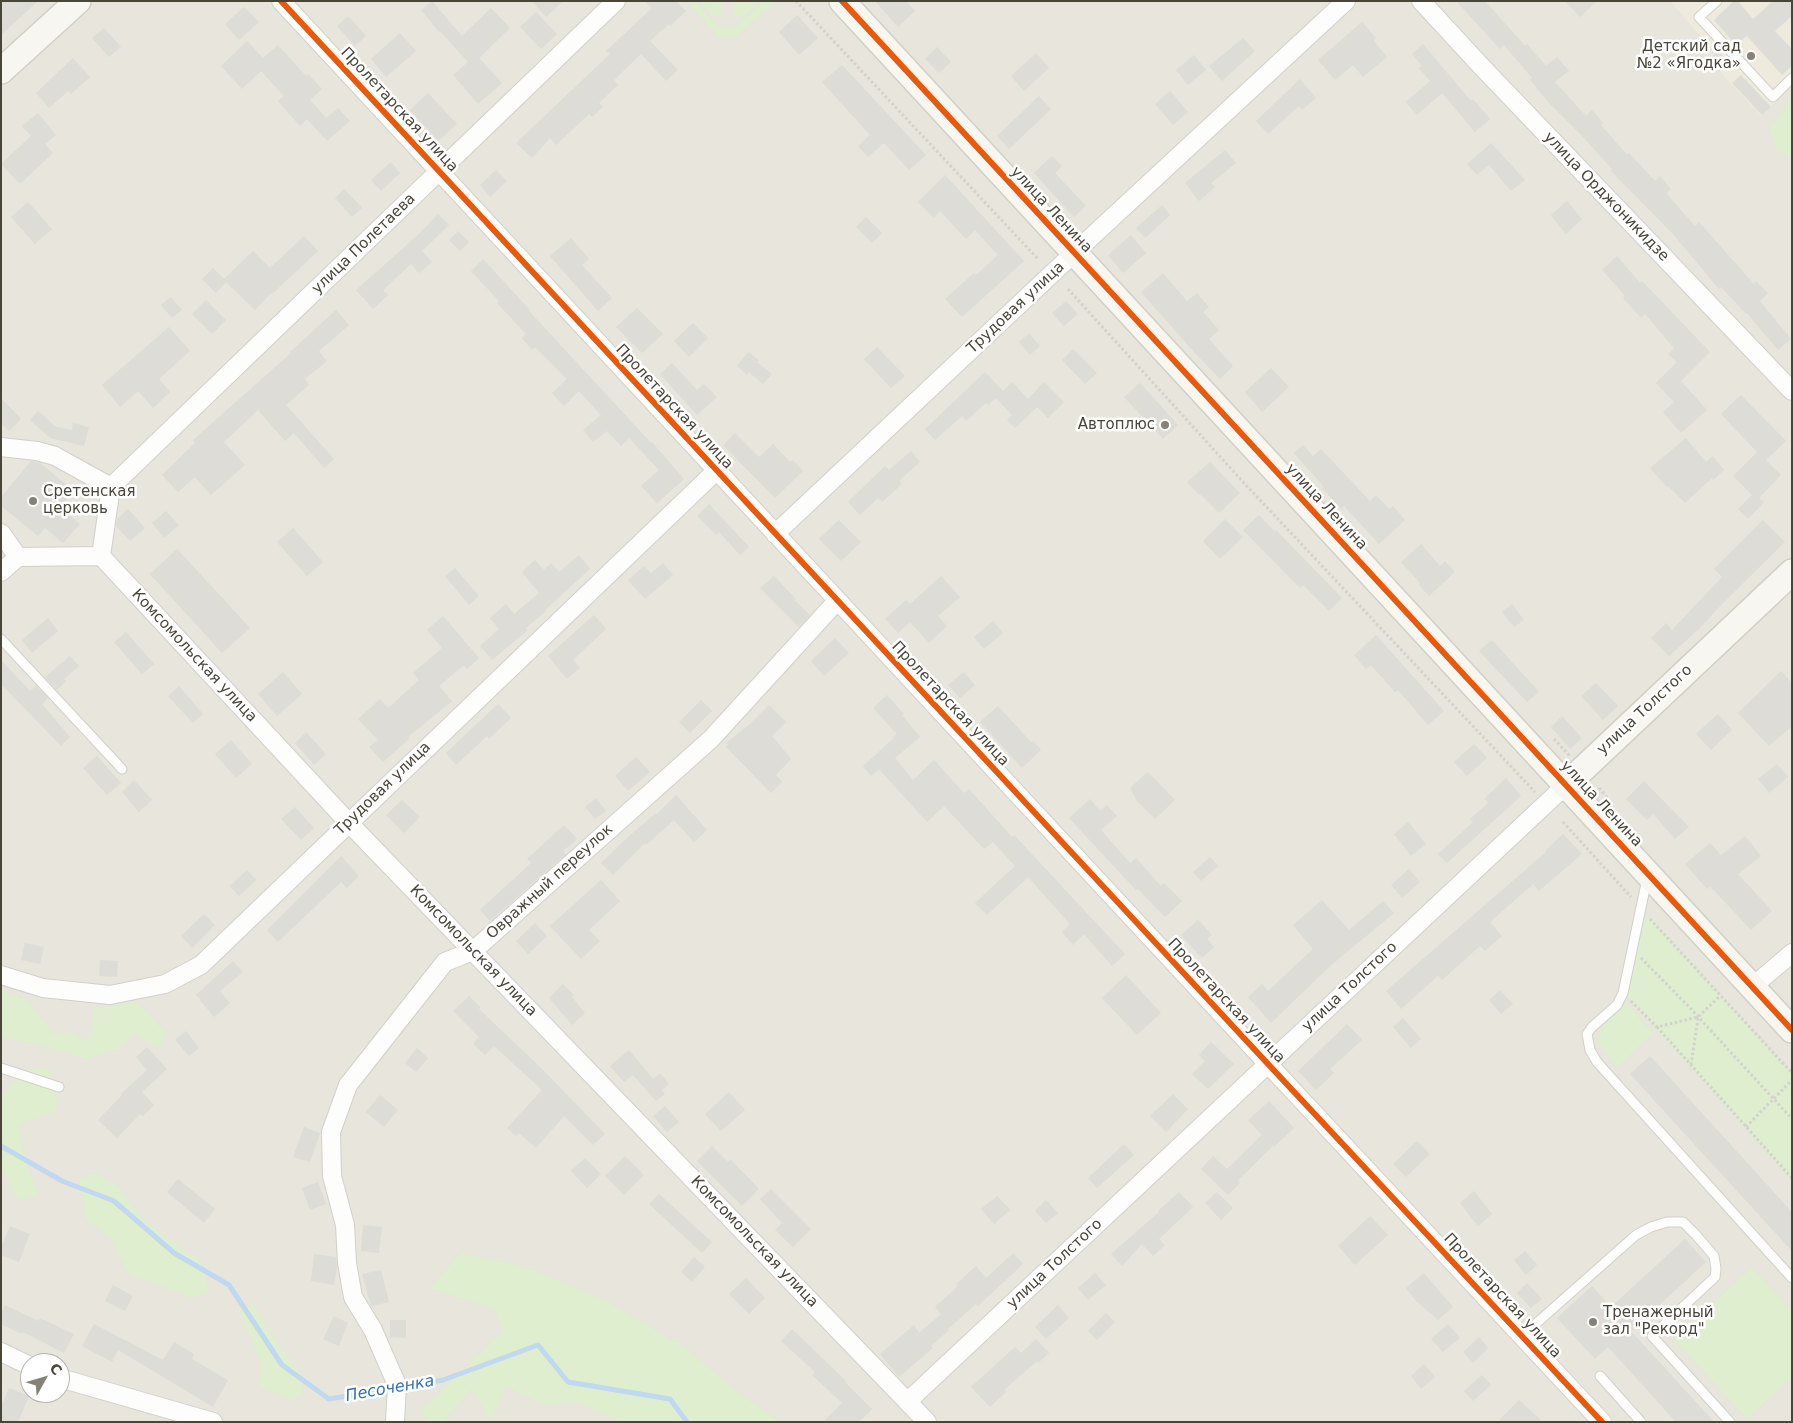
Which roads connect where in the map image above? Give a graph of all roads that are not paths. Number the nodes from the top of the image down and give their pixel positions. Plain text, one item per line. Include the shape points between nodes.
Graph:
1 (78, 1) edge
2 (281, 1) edge
3 (616, 1) edge
4 (842, 1) edge
5 (1346, 1) edge
6 (1421, 1) edge
7 (1717, 1) edge
8 (1, 71) edge
9 (1792, 78) edge
10 (439, 173) junction
11 (1074, 253) junction
12 (1792, 391) edge
13 (1, 447) edge
14 (716, 471) junction
15 (111, 487) junction
16 (1, 534) edge
17 (775, 534) junction
18 (101, 556) junction
19 (18, 557) junction
20 (1, 572) edge
21 (1792, 572) edge
22 (837, 601) junction
23 (1, 639) edge
24 (122, 769) dead end
25 (1566, 785) junction
26 (348, 822) junction
27 (1648, 874) junction
28 (473, 951) junction
29 (1792, 952) edge
30 (1, 975) edge
31 (1752, 987) junction
32 (1792, 1030) edge
33 (1268, 1064) junction
34 (1, 1068) edge
35 (58, 1087) dead end
36 (1792, 1278) edge
37 (1522, 1336) junction
38 (1, 1352) edge
39 (20, 1361) edge
40 (1600, 1376) dead end
41 (70, 1381) edge
42 (908, 1401) junction
43 (213, 1422) edge
44 (395, 1422) edge
45 (926, 1422) edge
46 (1602, 1422) edge
47 (1641, 1422) edge
48 (1730, 1422) edge

1 - 8 street
2 - 10 street, Пролетарская улица
3 - 10 street, улица Полетаева
4 - 11 street, улица Ленина
5 - 11 street, Трудовая улица
6 - 12 street, улица Орджоникидзе
7 - 9 lane via 1699,17 1773,97
10 - 14 street, Пролетарская улица
10 - 15 street, улица Полетаева
11 - 17 street, Трудовая улица
11 - 25 street, улица Ленина
13 - 15 street via 55,456
14 - 17 street, Пролетарская улица
14 - 26 street, Трудовая улица
15 - 18 street
16 - 19 street
17 - 22 street, Пролетарская улица
18 - 19 street
18 - 26 street, Комсомольская улица
19 - 20 street
21 - 25 street, улица Толстого
22 - 28 street, Овражный переулок via 711,739
22 - 33 street, Пролетарская улица
23 - 24 lane
25 - 27 street, улица Ленина
25 - 33 street, улица Толстого
26 - 28 street, Комсомольская улица
26 - 30 street, Трудовая улица via 201,965 165,984 110,995 43,988
27 - 31 street, улица Ленина
27 - 36 lane via 1623,993 1617,1005 1587,1034 1590,1050 1597,1062
28 - 42 street, Комсомольская улица
28 - 44 street, Овражный переулок via 445,962 348,1085 331,1132 332,1176 345,1225 353,1297 373,1330 397,1385
29 - 31 street
31 - 32 street, улица Ленина
33 - 37 street, Пролетарская улица
33 - 42 street, улица Толстого
34 - 35 lane
37 - 46 street, Пролетарская улица
37 - 48 lane via 1636,1235 1667,1222 1683,1222 1714,1256 1714,1277 1652,1336
38 - 39 street
40 - 47 lane
41 - 43 street
42 - 45 street, Комсомольская улица

